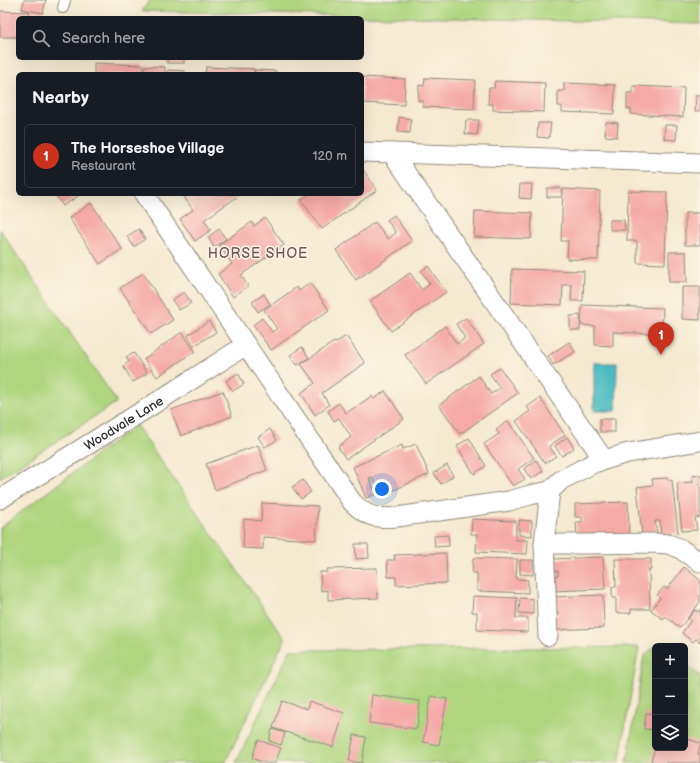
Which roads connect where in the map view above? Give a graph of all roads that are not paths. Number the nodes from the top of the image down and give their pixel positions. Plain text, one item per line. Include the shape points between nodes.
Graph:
1 (364, 152) edge
2 (392, 153) junction
3 (700, 163) edge
4 (145, 196) edge
5 (246, 345) junction
6 (700, 441) edge
7 (604, 460) junction
8 (550, 491) junction
9 (0, 499) edge
10 (544, 544) junction
11 (700, 562) edge
12 (548, 636) dead end

1 - 2 street
2 - 3 street
2 - 7 street
4 - 5 street
5 - 8 street via 352,502 371,516 397,517 509,501
5 - 9 street, Woodvale Lane
6 - 7 street via 628,453
7 - 8 street via 561,480
8 - 10 street
10 - 11 street via 668,544
10 - 12 street

